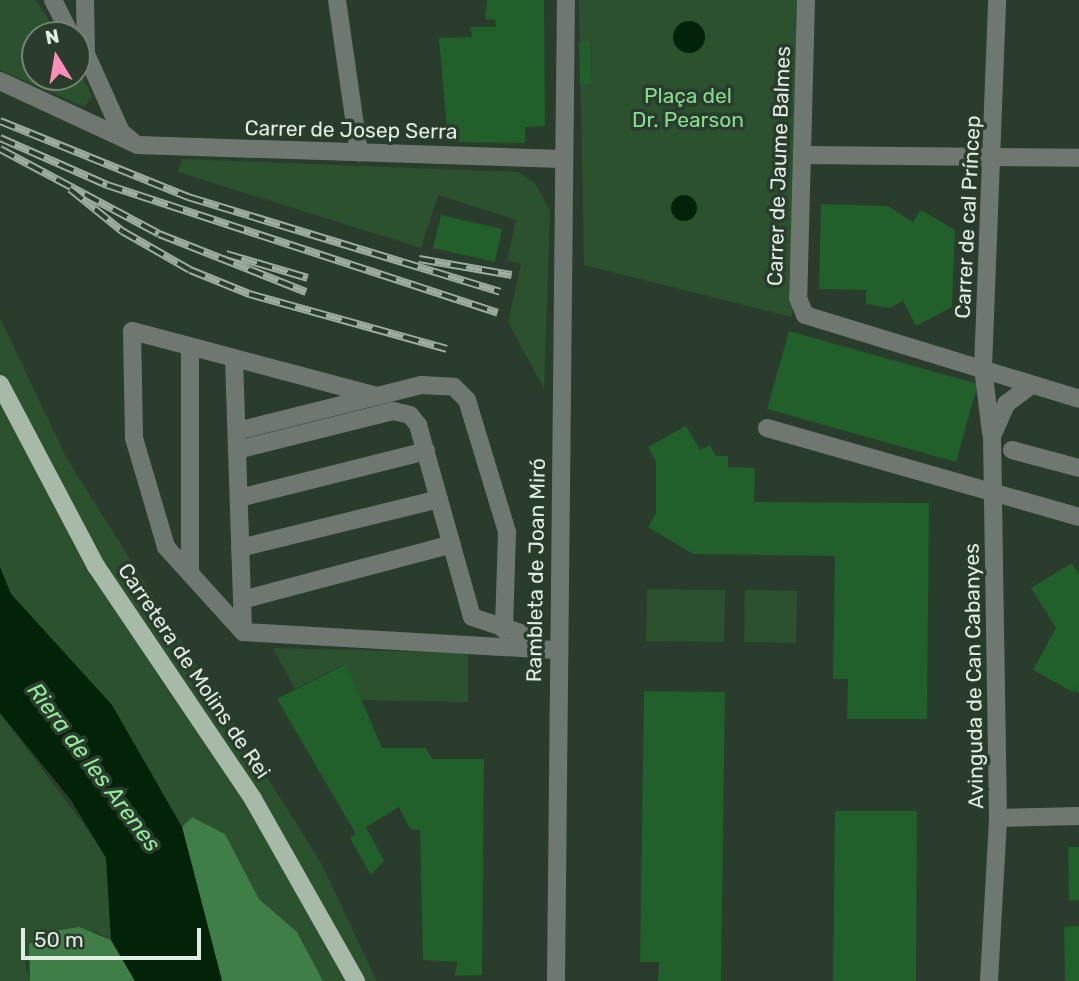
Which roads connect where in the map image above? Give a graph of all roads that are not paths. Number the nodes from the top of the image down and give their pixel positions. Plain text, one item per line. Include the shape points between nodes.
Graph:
1 (53, 0) edge
2 (85, 0) edge
3 (337, 0) edge
4 (566, 0) edge
5 (806, 0) edge
6 (997, 0) edge
7 (64, 21) edge
8 (83, 21) edge
9 (91, 69) edge
10 (0, 81) edge
11 (138, 145) junction
12 (359, 152) junction
13 (805, 155) junction
14 (996, 158) junction
15 (1079, 158) edge
16 (563, 159) junction
17 (190, 347) junction
18 (234, 359) junction
19 (983, 368) junction
20 (0, 384) edge
21 (1030, 386) junction
22 (377, 396) junction
23 (1079, 399) edge
24 (767, 428) dead end
25 (992, 436) junction
26 (237, 440) junction
27 (1012, 450) dead end
28 (426, 451) junction
29 (1079, 468) edge
30 (994, 489) junction
31 (239, 498) junction
32 (439, 499) junction
33 (1079, 517) edge
34 (452, 544) junction
35 (240, 548) junction
36 (190, 573) junction
37 (242, 600) junction
38 (471, 617) junction
39 (504, 630) junction
40 (243, 632) junction
41 (452, 641) junction
42 (558, 644) junction
43 (1079, 816) edge
44 (998, 818) junction
45 (356, 981) edge
46 (556, 981) edge
47 (989, 981) edge

1 - 7 street
2 - 8 street
3 - 12 street
4 - 16 street, Rambleta de Joan Miró
5 - 13 street, Carrer de Jaume Balmes
6 - 14 street, Carrer de cal Príncep
9 - 11 street via 121,132
10 - 11 street
11 - 12 street, Carrer de Josep Serra
12 - 16 street, Carrer de Josep Serra
13 - 14 street
13 - 19 street, Carrer de Jaume Balmes via 798,298 805,315
14 - 15 street
14 - 19 street, Carrer de cal Príncep
16 - 42 street, Rambleta de Joan Miró
17 - 18 street
17 - 36 street
17 - 36 street via 132,331 134,438 166,547
18 - 22 street
18 - 26 street
19 - 21 street
19 - 25 street, Carrer de cal Príncep
20 - 45 main road, Carretera de Molins de Rei via 96,566 253,799
21 - 23 street
21 - 25 street, Avinguda de Can Cabanyes via 1006,404
22 - 26 street
22 - 39 street via 421,385 454,387 467,400 507,532
24 - 30 street
25 - 30 street, Avinguda de Can Cabanyes
26 - 28 street via 393,411 418,425
26 - 31 street
27 - 29 street
28 - 31 street
28 - 32 street
30 - 33 street
30 - 44 street, Avinguda de Can Cabanyes
31 - 35 street
32 - 34 street
32 - 35 street
34 - 37 street
34 - 38 street
35 - 37 street
36 - 40 street
37 - 40 street
38 - 39 street
38 - 41 street via 466,634
39 - 42 street
40 - 41 street
41 - 42 street
42 - 46 street, Rambleta de Joan Miró
43 - 44 street
44 - 47 street, Avinguda de Can Cabanyes

